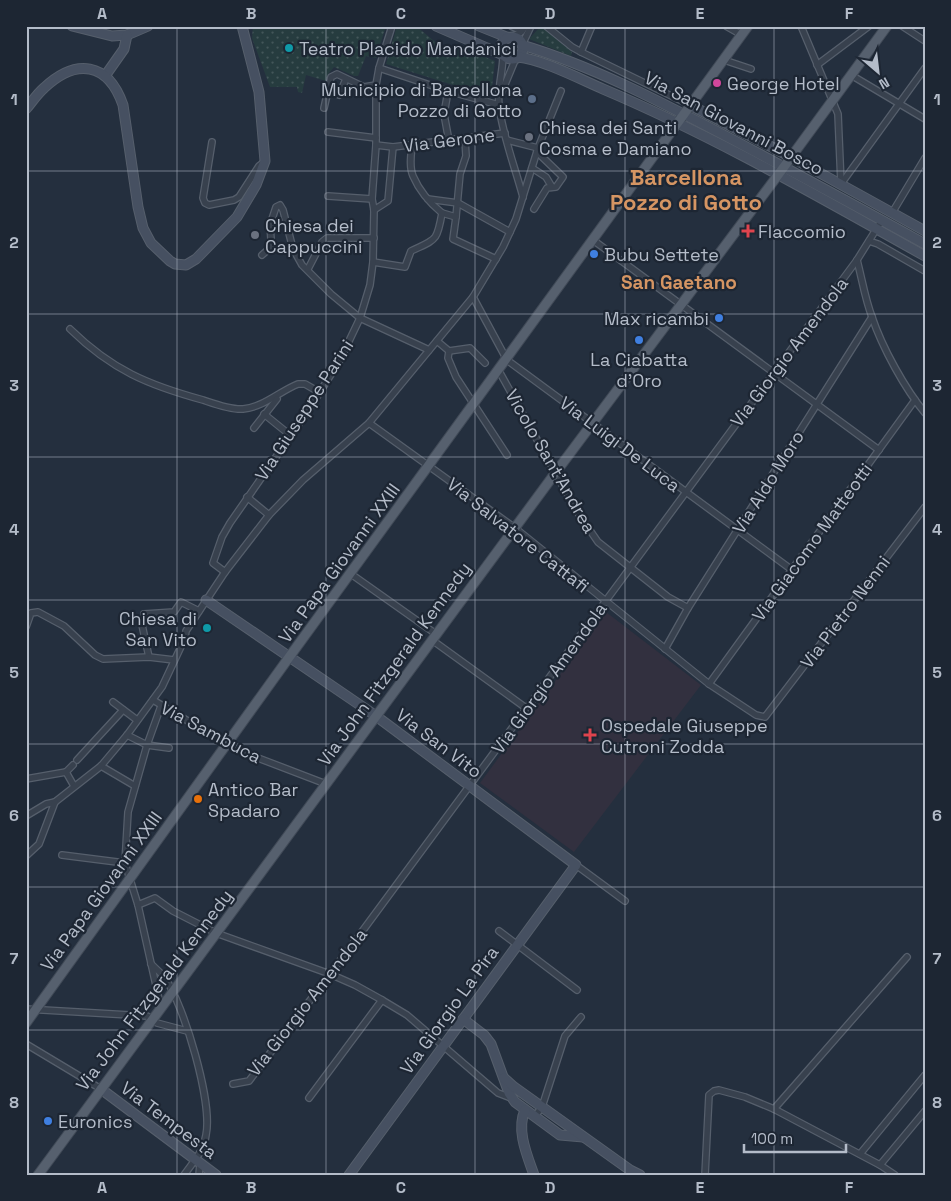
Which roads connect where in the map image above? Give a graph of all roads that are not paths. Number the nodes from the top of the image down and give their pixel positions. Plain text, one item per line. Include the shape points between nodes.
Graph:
1 (72, 26) edge
2 (148, 26) edge
3 (242, 26) edge
4 (392, 26) edge
5 (436, 26) edge
6 (479, 26) edge
7 (511, 26) edge
8 (531, 26) edge
9 (546, 26) edge
10 (592, 26) edge
11 (726, 26) edge
12 (748, 26) edge
13 (801, 26) edge
14 (869, 26) edge
15 (886, 26) edge
16 (902, 26) edge
17 (524, 29) edge
18 (127, 35) junction
19 (742, 35) junction
20 (510, 38) junction
21 (925, 41) edge
22 (522, 45) junction
23 (581, 52) junction
24 (503, 55) junction
25 (517, 58) junction
26 (724, 60) junction
27 (817, 65) junction
28 (379, 68) junction
29 (925, 68) edge
30 (752, 69) dead end
31 (851, 75) junction
32 (105, 76) junction
33 (346, 78) junction
34 (376, 85) junction
35 (448, 91) junction
36 (561, 91) dead end
37 (339, 95) dead end
38 (832, 100) junction
39 (499, 102) junction
40 (899, 104) junction
41 (692, 106) junction
42 (324, 108) dead end
43 (26, 109) edge
44 (685, 115) junction
45 (925, 119) edge
46 (679, 124) junction
47 (328, 132) dead end
48 (506, 136) junction
49 (376, 138) junction
50 (465, 139) junction
51 (449, 141) junction
52 (212, 142) dead end
53 (376, 145) junction
54 (412, 145) junction
55 (393, 147) junction
56 (537, 150) junction
57 (791, 157) junction
58 (925, 158) edge
59 (265, 161) junction
60 (784, 167) junction
61 (532, 168) junction
62 (778, 175) junction
63 (841, 184) junction
64 (552, 187) junction
65 (328, 196) dead end
66 (523, 197) junction
67 (372, 199) junction
68 (428, 199) junction
69 (458, 203) junction
70 (534, 209) dead end
71 (374, 210) junction
72 (892, 213) junction
73 (442, 214) junction
74 (456, 216) junction
75 (882, 220) junction
76 (876, 229) junction
77 (925, 231) edge
78 (510, 232) junction
79 (374, 238) junction
80 (593, 240) junction
81 (869, 241) junction
82 (925, 244) edge
83 (262, 255) dead end
84 (925, 256) edge
85 (496, 259) junction
86 (857, 260) junction
87 (373, 262) junction
88 (308, 269) junction
89 (925, 271) edge
90 (473, 297) junction
91 (681, 305) junction
92 (872, 317) junction
93 (360, 318) junction
94 (70, 329) dead end
95 (437, 341) junction
96 (429, 350) junction
97 (449, 351) junction
98 (507, 360) junction
99 (485, 363) dead end
100 (499, 371) junction
101 (773, 373) junction
102 (319, 392) junction
103 (277, 399) dead end
104 (915, 400) junction
105 (474, 405) junction
106 (816, 405) junction
107 (925, 413) edge
108 (264, 414) junction
109 (369, 423) junction
110 (593, 423) junction
111 (254, 428) dead end
112 (290, 435) junction
113 (879, 450) junction
114 (508, 455) dead end
115 (429, 467) junction
116 (556, 472) junction
117 (685, 492) junction
118 (247, 497) junction
119 (925, 507) edge
120 (269, 515) junction
121 (515, 528) junction
122 (738, 530) junction
123 (631, 567) junction
124 (792, 570) junction
125 (225, 572) junction
126 (351, 574) junction
127 (206, 600) junction
128 (605, 602) junction
129 (688, 608) junction
130 (199, 611) junction
131 (144, 614) dead end
132 (142, 625) dead end
133 (26, 627) edge
134 (434, 637) junction
135 (665, 649) junction
136 (290, 656) junction
137 (149, 657) junction
138 (174, 660) junction
139 (709, 684) junction
140 (153, 700) junction
141 (113, 702) dead end
142 (161, 706) junction
143 (526, 708) junction
144 (123, 710) junction
145 (376, 716) junction
146 (765, 717) joint
147 (137, 720) junction
148 (127, 735) junction
149 (147, 745) junction
150 (228, 745) junction
151 (169, 748) dead end
152 (101, 766) junction
153 (66, 772) junction
154 (26, 779) edge
155 (326, 784) junction
156 (74, 786) junction
157 (135, 786) junction
158 (469, 786) junction
159 (55, 802) junction
160 (26, 816) edge
161 (62, 855) dead end
162 (26, 856) edge
163 (125, 863) junction
164 (576, 865) junction
165 (130, 879) junction
166 (624, 901) dead end
167 (138, 906) junction
168 (499, 931) dead end
169 (216, 933) junction
170 (517, 945) junction
171 (907, 957) dead end
172 (151, 964) junction
173 (330, 974) junction
174 (577, 990) dead end
175 (173, 992) junction
176 (382, 1000) junction
177 (161, 1008) junction
178 (31, 1009) edge
179 (581, 1017) dead end
180 (463, 1019) junction
181 (152, 1020) junction
182 (26, 1023) edge
183 (187, 1031) junction
184 (26, 1044) edge
185 (444, 1046) junction
186 (925, 1075) edge
187 (504, 1078) junction
188 (233, 1084) dead end
189 (100, 1089) junction
190 (522, 1093) junction
191 (309, 1098) dead end
192 (513, 1100) junction
193 (542, 1107) junction
194 (774, 1109) junction
195 (525, 1110) junction
196 (925, 1111) edge
197 (535, 1116) junction
198 (583, 1137) junction
199 (860, 1154) junction
200 (198, 1161) junction
201 (880, 1165) junction
202 (38, 1175) edge
203 (184, 1175) edge
204 (199, 1175) edge
205 (216, 1175) edge
206 (349, 1175) edge
207 (534, 1175) edge
208 (640, 1175) edge
209 (705, 1175) edge
210 (895, 1175) edge

1 - 18 street via 106,36
2 - 18 street
3 - 59 street via 259,92
4 - 28 street, Via Giuseppe Parini
5 - 24 street
6 - 20 street
7 - 17 street
8 - 22 street
9 - 23 street
10 - 23 street
11 - 19 street
12 - 19 main road, Via Papa Giovanni XXIII
13 - 27 street
14 - 27 street
15 - 31 main road, Via John Fitzgerald Kennedy
16 - 21 street
17 - 20 street
18 - 32 street via 124,49
19 - 26 main road, Via Papa Giovanni XXIII
20 - 22 street
20 - 24 street via 501,45
22 - 25 street via 522,52
22 - 44 street, Via San Giovanni Bosco via 635,89
23 - 41 street
24 - 25 street via 509,59
24 - 39 street
25 - 39 street
25 - 46 street, Via San Giovanni Bosco via 568,74
26 - 30 street
26 - 41 main road, Via Papa Giovanni XXIII
27 - 38 street
28 - 34 street, Via Giuseppe Parini
28 - 35 street
29 - 40 street
31 - 38 main road, Via John Fitzgerald Kennedy
31 - 40 street
32 - 43 street via 98,71 84,69 62,74 42,89
32 - 59 street via 123,105 143,228 158,250 175,264 186,265 196,259 237,217 256,185
33 - 34 street via 364,87
33 - 37 street
33 - 42 street via 336,74 332,77
34 - 49 street, Via Giuseppe Parini
35 - 39 street
35 - 51 street via 444,114
36 - 56 street
38 - 57 main road, Via John Fitzgerald Kennedy
38 - 63 street via 838,114
39 - 48 street
40 - 45 street
40 - 63 street
41 - 44 main road, Via Papa Giovanni XXIII
41 - 57 street
44 - 46 main road, Via Papa Giovanni XXIII
44 - 60 street, Via San Giovanni Bosco
46 - 62 street, Via San Giovanni Bosco
46 - 80 main road, Via Papa Giovanni XXIII
47 - 49 street
48 - 50 street, Via Gerone
48 - 56 street, Via Gerone
48 - 66 street
49 - 53 street, Via Giuseppe Parini
50 - 51 street, Via Gerone
50 - 69 street via 466,156 460,174
51 - 54 street, Via Gerone
52 - 59 street via 203,198 209,205 239,197
53 - 55 street, Via Gerone
53 - 67 street, Via Giuseppe Parini
54 - 55 street, Via Gerone
54 - 68 street via 413,176
55 - 71 street, Via Gerone via 388,201
56 - 61 street
56 - 64 street via 564,177 556,187
57 - 60 main road, Via John Fitzgerald Kennedy
57 - 63 street
58 - 72 street
60 - 62 main road, Via John Fitzgerald Kennedy
60 - 75 street, Via San Giovanni Bosco
61 - 64 street via 546,177
61 - 66 street
62 - 76 street, Via San Giovanni Bosco
62 - 91 main road, Via John Fitzgerald Kennedy
63 - 72 street
64 - 70 street via 547,188
65 - 67 street
66 - 78 street
67 - 71 street, Via Giuseppe Parini
68 - 69 street
68 - 73 street
69 - 74 street
69 - 78 street
71 - 79 street, Via Giuseppe Parini
72 - 77 street
73 - 74 street
73 - 87 street via 436,238 411,251 406,267
74 - 85 street via 453,239
75 - 76 street, Via Giorgio Amendola
75 - 82 street, Via San Giovanni Bosco
76 - 81 street, Via Giorgio Amendola
76 - 84 street, Via San Giovanni Bosco
78 - 85 street
79 - 87 street, Via Giuseppe Parini
79 - 88 street via 326,238
80 - 91 street
80 - 98 main road, Via Papa Giovanni XXIII
81 - 86 street, Via Giorgio Amendola
81 - 89 street
83 - 88 street via 270,248 270,225 276,207 280,205 294,252
85 - 90 street
86 - 92 street
86 - 101 street, Via Giorgio Amendola
87 - 93 street, Via Giuseppe Parini
88 - 93 street
90 - 95 street
90 - 98 street, Via Luigi De Luca
91 - 101 street
91 - 110 main road, Via John Fitzgerald Kennedy
92 - 104 street
92 - 106 street, Via Aldo Moro
93 - 96 street
93 - 102 street, Via Giuseppe Parini via 340,360
94 - 102 street via 108,362 129,374 172,392 217,404 242,409 254,407 298,384
95 - 96 street
95 - 97 street
96 - 109 street
97 - 99 street via 470,348
97 - 105 street via 452,369
98 - 100 main road, Via Papa Giovanni XXIII
98 - 110 street, Via Luigi De Luca
100 - 105 main road, Via Papa Giovanni XXIII
100 - 116 street, Vicolo Sant'Andrea
101 - 106 street
101 - 117 street, Via Giorgio Amendola
102 - 112 street, Via Giuseppe Parini
103 - 108 street
104 - 107 street
104 - 113 street, Via Giacomo Matteotti
105 - 114 street
105 - 115 main road, Via Papa Giovanni XXIII
106 - 113 street
106 - 122 street, Via Aldo Moro
108 - 111 street
108 - 112 street
109 - 115 street, Via Salvatore Cattafi
109 - 120 street via 303,480
110 - 116 main road, Via John Fitzgerald Kennedy
110 - 117 street, Via Luigi De Luca
112 - 118 street, Via Giuseppe Parini
113 - 124 street, Via Giacomo Matteotti
115 - 121 street, Via Salvatore Cattafi
115 - 126 main road, Via Papa Giovanni XXIII
116 - 121 main road, Via John Fitzgerald Kennedy
116 - 123 street, Vicolo Sant'Andrea via 598,542
117 - 122 street, Via Luigi De Luca
117 - 123 street, Via Giorgio Amendola
118 - 120 street
118 - 125 street, Via Giuseppe Parini via 222,537 213,563
119 - 146 street, Via Pietro Nenni
120 - 125 street
121 - 128 street, Via Salvatore Cattafi
121 - 134 main road, Via John Fitzgerald Kennedy
122 - 124 street, Via Luigi De Luca
122 - 129 street, Via Aldo Moro
123 - 128 street, Via Giorgio Amendola
123 - 129 street, Vicolo Sant'Andrea via 668,597
124 - 139 street, Via Giacomo Matteotti
125 - 127 street
126 - 134 street
126 - 136 main road, Via Papa Giovanni XXIII
127 - 130 street
127 - 136 street, Via San Vito
128 - 135 street, Via Salvatore Cattafi
128 - 143 street, Via Giorgio Amendola
129 - 135 street, Via Aldo Moro
130 - 131 street via 181,602 174,612
130 - 138 street
132 - 137 street
133 - 137 street via 31,614 38,612 64,626 99,657
134 - 143 street
134 - 145 main road, Via John Fitzgerald Kennedy
135 - 139 street, Via Salvatore Cattafi
136 - 145 street, Via San Vito
136 - 150 main road, Via Papa Giovanni XXIII
137 - 138 street
138 - 140 street
139 - 146 street, Via Salvatore Cattafi via 756,715
140 - 142 street, Via Sambuca
140 - 147 street
141 - 144 street
142 - 149 street
142 - 150 street, Via Sambuca
143 - 158 street, Via Giorgio Amendola
144 - 147 street
144 - 153 street
145 - 155 main road, Via John Fitzgerald Kennedy
145 - 158 street, Via San Vito
147 - 148 street
148 - 149 street
148 - 152 street
149 - 151 street
149 - 157 street
150 - 155 street, Via Sambuca
150 - 165 main road, Via Papa Giovanni XXIII
152 - 156 street
152 - 157 street
153 - 154 street
153 - 156 street
155 - 169 main road, Via John Fitzgerald Kennedy
156 - 159 street
157 - 163 street via 128,812
158 - 164 street, Via San Vito
158 - 173 street, Via Giorgio Amendola
159 - 160 street
159 - 162 street via 39,844
161 - 163 street
163 - 165 street
164 - 166 street, Via San Vito
164 - 170 street, Via Giorgio La Pira
165 - 167 street
165 - 178 main road, Via Papa Giovanni XXIII
167 - 169 street via 155,898
167 - 172 street
168 - 170 street
169 - 173 street
169 - 175 main road, Via John Fitzgerald Kennedy
170 - 174 street
170 - 180 street, Via Giorgio La Pira
171 - 194 street
172 - 175 street via 164,976
172 - 177 street
173 - 176 street
173 - 188 street, Via Giorgio Amendola via 249,1081
175 - 177 main road, Via John Fitzgerald Kennedy
175 - 183 street
176 - 185 street via 407,1015
176 - 191 street
177 - 181 main road, Via John Fitzgerald Kennedy
178 - 181 street via 147,1016
178 - 182 main road, Via Papa Giovanni XXIII
179 - 193 street via 566,1036
180 - 185 street, Via Giorgio La Pira
180 - 187 street via 491,1044
181 - 183 street
181 - 189 main road, Via John Fitzgerald Kennedy
183 - 200 street via 201,1078 208,1119
184 - 189 street, Via Tempesta
185 - 192 street via 498,1093
185 - 206 street, Via Giorgio La Pira
186 - 199 street
187 - 190 street
187 - 192 street
189 - 200 street, Via Tempesta
189 - 202 main road, Via John Fitzgerald Kennedy
190 - 192 street
190 - 193 street
192 - 195 street
193 - 197 street
193 - 198 street
194 - 199 street
194 - 209 street via 719,1090 709,1095
195 - 197 street
195 - 207 street via 522,1130
196 - 201 street
197 - 198 street via 560,1135
198 - 208 street
199 - 201 street
200 - 203 street
200 - 204 street
200 - 205 street, Via Tempesta
201 - 210 street

